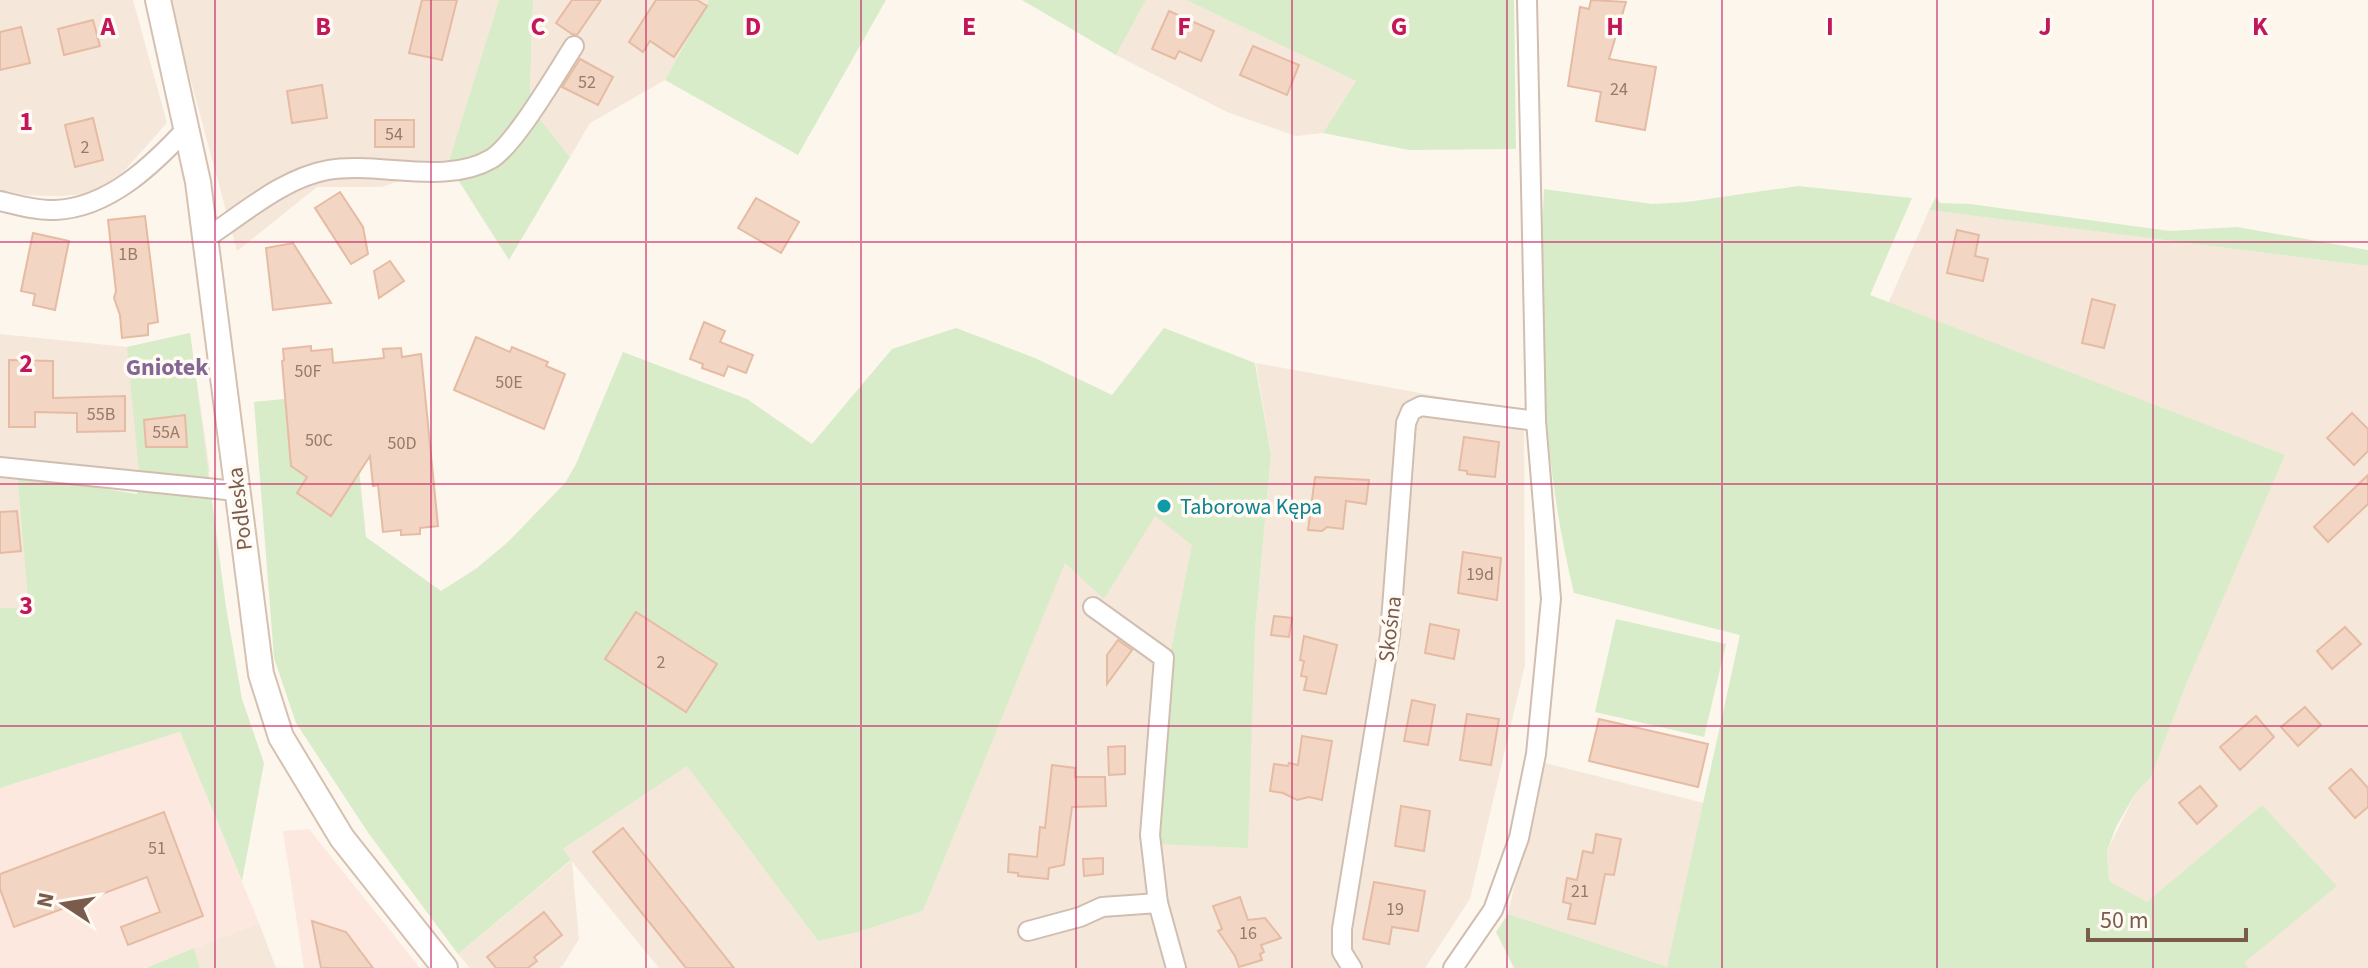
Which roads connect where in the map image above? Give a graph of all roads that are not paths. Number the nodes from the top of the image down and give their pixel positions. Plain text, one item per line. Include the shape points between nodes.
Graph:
1 (158, 0) edge
2 (1527, 0) edge
3 (574, 46) dead end
4 (188, 127) junction
5 (0, 201) edge
6 (206, 238) junction
7 (1536, 421) junction
8 (0, 467) edge
9 (236, 491) junction
10 (1093, 607) dead end
11 (1158, 903) junction
12 (1028, 931) dead end
13 (445, 968) edge
14 (1176, 968) edge
15 (1352, 968) edge
16 (1453, 968) edge

1 - 4 street, Podleska
2 - 7 street
3 - 6 street via 513,137 492,159 462,169 418,172 327,170 290,183
4 - 5 street via 112,193 82,206 54,210
4 - 6 street, Podleska
6 - 9 street, Podleska
7 - 15 street, Skośna via 1421,406 1411,411 1406,423 1390,635 1342,929 1342,952
7 - 16 street via 1551,599 1536,754 1519,838 1493,910
8 - 9 street
9 - 13 street, Podleska via 261,674 281,737 342,838
10 - 11 street via 1164,658 1150,835
11 - 12 street via 1102,907
11 - 14 street

